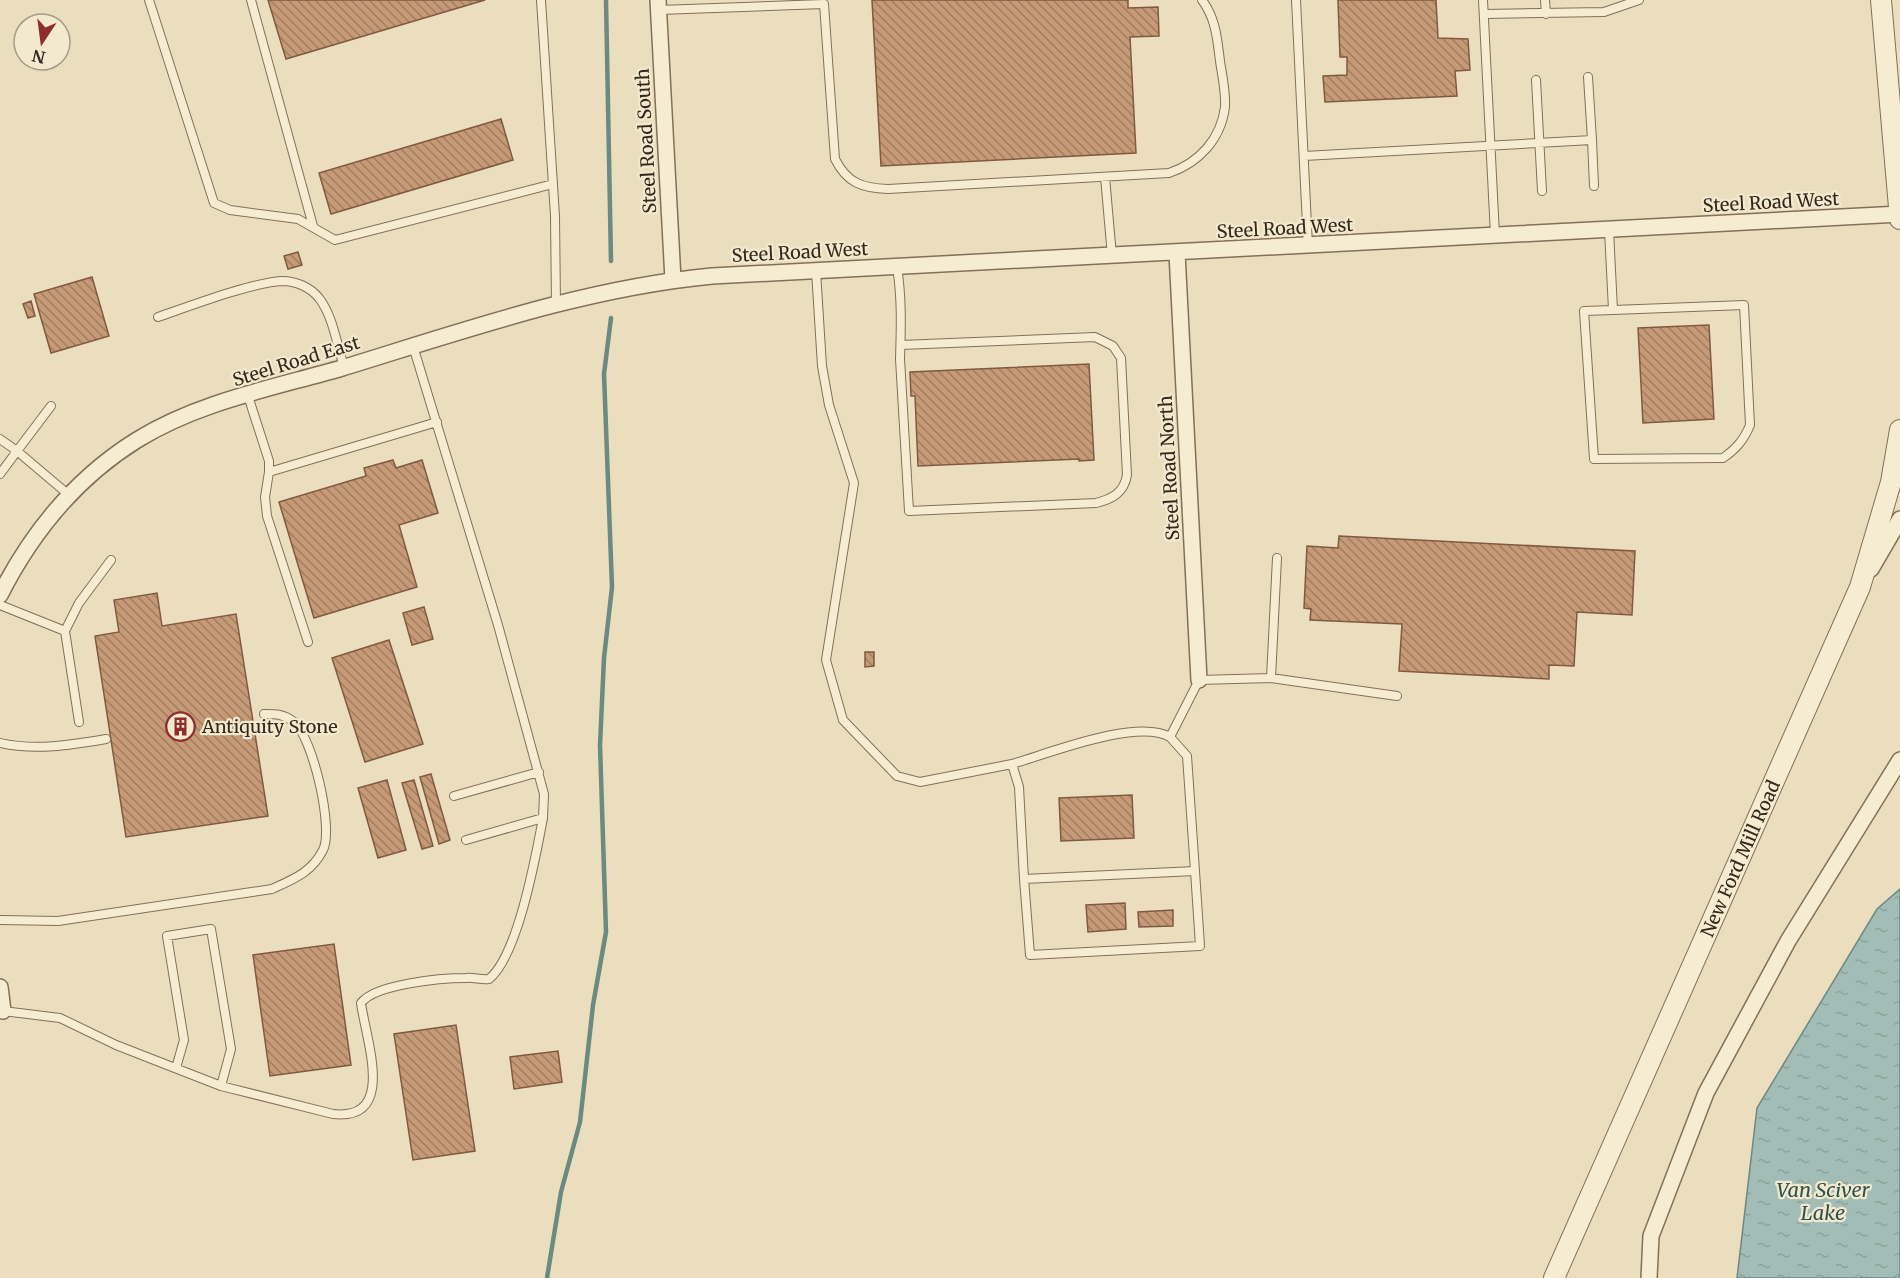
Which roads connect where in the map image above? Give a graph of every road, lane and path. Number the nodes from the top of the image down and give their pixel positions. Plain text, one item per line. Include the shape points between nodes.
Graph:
1 (149, 0) edge
2 (251, 0) edge
3 (541, 0) edge
4 (1202, 0) edge
5 (1296, 0) edge
6 (1483, 0) edge
7 (1545, 0) edge
8 (1639, 0) edge
9 (1881, 0) edge
10 (658, 5) edge
11 (1484, 14) junction
12 (1546, 14) junction
13 (1588, 76) dead end
14 (1536, 80) dead end
15 (1592, 140) junction
16 (1538, 143) junction
17 (1491, 146) junction
18 (1304, 156) junction
19 (1106, 177) junction
20 (553, 184) junction
21 (1594, 186) dead end
22 (1542, 190) dead end
23 (1900, 216) edge
24 (313, 226) junction
25 (1609, 230) junction
26 (1496, 236) junction
27 (1308, 246) junction
28 (1177, 253) junction
29 (1112, 256) junction
30 (897, 267) junction
31 (816, 271) junction
32 (673, 280) junction
33 (556, 304) junction
34 (1613, 310) junction
35 (158, 317) dead end
36 (900, 345) junction
37 (413, 346) junction
38 (344, 367) junction
39 (248, 396) junction
40 (51, 406) dead end
41 (437, 422) junction
42 (1900, 430) edge
43 (0, 439) edge
44 (17, 452) junction
45 (269, 472) junction
46 (0, 474) edge
47 (69, 495) junction
48 (1900, 519) edge
49 (1277, 558) dead end
50 (111, 560) dead end
51 (2, 584) edge
52 (1860, 587) junction
53 (0, 605) edge
54 (65, 631) junction
55 (308, 642) dead end
56 (1271, 678) junction
57 (1199, 680) junction
58 (1397, 696) dead end
59 (264, 714) dead end
60 (79, 722) dead end
61 (1170, 737) junction
62 (106, 739) dead end
63 (0, 743) edge
64 (1900, 760) edge
65 (1012, 764) junction
66 (539, 772) junction
67 (454, 796) dead end
68 (543, 818) junction
69 (466, 840) dead end
70 (1195, 871) junction
71 (1024, 879) junction
72 (0, 920) edge
73 (0, 987) edge
74 (1, 1014) edge
75 (176, 1068) junction
76 (221, 1086) junction
77 (1554, 1278) edge
78 (1649, 1278) edge

1 - 24 lane via 214,203 230,210 298,219
2 - 24 lane
3 - 20 lane
4 - 19 lane via 1215,23 1225,104 1213,139 1197,160 1177,171
5 - 18 lane
6 - 11 lane
7 - 12 lane
8 - 12 lane via 1604,12
9 - 23 street
10 - 19 lane via 824,4 832,147 840,169 856,185 888,189
10 - 32 street, Steel Road South
11 - 12 lane
11 - 17 lane
13 - 15 lane
14 - 16 lane
15 - 16 lane
15 - 21 lane
16 - 17 lane
16 - 22 lane
17 - 18 lane
17 - 26 lane
18 - 27 lane
19 - 29 lane
20 - 24 lane via 335,240
20 - 33 lane
23 - 25 street, Steel Road West
25 - 26 street, Steel Road West
25 - 34 lane
26 - 27 street, Steel Road West
27 - 28 street, Steel Road West
28 - 29 street, Steel Road West
28 - 57 street, Steel Road North
29 - 30 street, Steel Road West
30 - 31 street, Steel Road West
30 - 36 lane
31 - 32 street, Steel Road West
31 - 65 lane via 822,366 829,405 854,483 826,660 843,720 897,776 920,782
32 - 33 street, Steel Road East
33 - 37 street, Steel Road East
34 - 34 lane via 1584,311 1594,459 1723,459 1746,435 1750,425 1744,305
35 - 38 lane via 260,286 283,281 299,284 323,303
36 - 36 lane via 909,511 1096,503 1123,489 1127,475 1121,357 1109,342 1095,337
37 - 38 street, Steel Road East
37 - 41 lane
38 - 39 street, Steel Road East
39 - 45 lane
39 - 47 street, Steel Road East via 203,409 137,440 107,460
40 - 44 lane
41 - 45 lane
41 - 66 lane
42 - 52 street, New Ford Mill Road via 1891,482
43 - 44 lane
44 - 46 lane
44 - 47 lane
45 - 55 lane via 267,516
47 - 51 street, Steel Road East via 32,539
48 - 52 street
49 - 56 lane
50 - 54 lane via 79,603
52 - 77 street, New Ford Mill Road
53 - 54 lane
54 - 60 lane
56 - 57 lane
56 - 58 lane
57 - 61 lane
59 - 72 lane via 280,713 296,723 312,759 327,829 324,848 312,867 298,878 272,889 57,921
61 - 65 lane via 1160,732 1121,733
61 - 70 lane via 1187,756
62 - 63 lane via 51,746
64 - 78 street via 1788,941 1706,1093 1651,1236
65 - 71 lane via 1018,787
66 - 67 lane
66 - 68 lane via 544,794
68 - 69 lane
68 - 76 lane via 531,878 506,956 496,974 489,979 467,977 410,984 374,993 361,1003 373,1088 367,1106 359,1113 333,1114
70 - 71 lane
70 - 71 lane via 1200,946 1030,955
73 - 74 street
74 - 75 lane via 60,1018
75 - 76 lane
75 - 76 lane via 183,1031 167,936 211,929 230,1044

